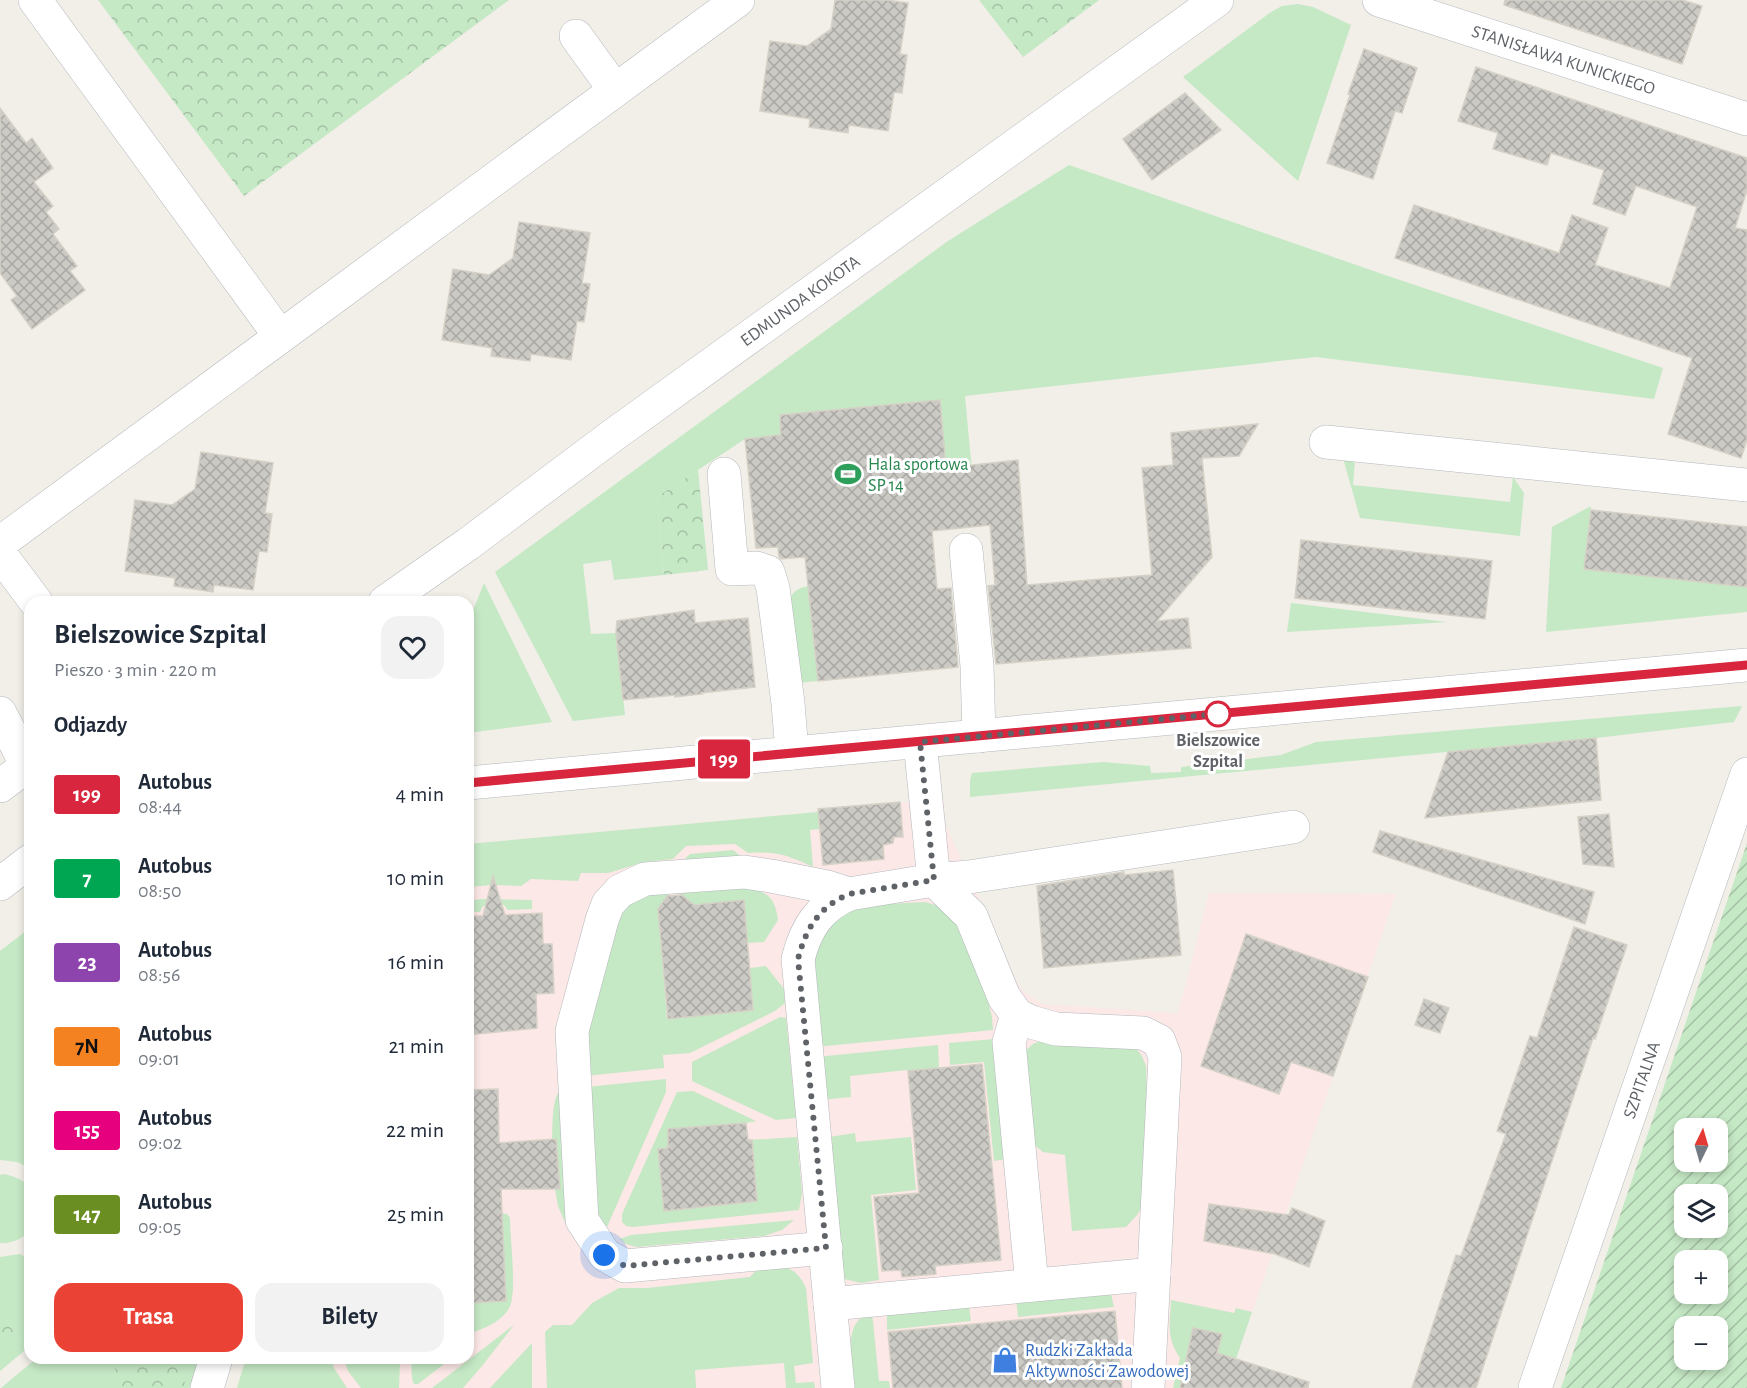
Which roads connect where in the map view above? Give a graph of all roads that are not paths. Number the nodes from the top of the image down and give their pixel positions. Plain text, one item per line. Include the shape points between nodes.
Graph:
1 (35, 0) edge
2 (738, 0) edge
3 (1217, 0) edge
4 (1379, 0) edge
5 (576, 36) dead end
6 (615, 90) junction
7 (1747, 119) edge
8 (280, 336) junction
9 (1326, 442) dead end
10 (724, 474) dead end
11 (1747, 485) edge
12 (0, 543) edge
13 (966, 550) dead end
14 (0, 555) edge
15 (31, 596) edge
16 (394, 596) edge
17 (1747, 665) edge
18 (0, 713) edge
19 (979, 736) junction
20 (920, 742) junction
21 (792, 753) junction
22 (24, 760) edge
23 (24, 768) edge
24 (1747, 774) edge
25 (474, 782) edge
26 (0, 786) edge
27 (1293, 827) dead end
28 (24, 866) edge
29 (934, 880) junction
30 (0, 884) edge
31 (849, 894) junction
32 (1017, 1015) junction
33 (826, 1248) junction
34 (1154, 1274) junction
35 (1032, 1285) junction
36 (830, 1304) junction
37 (214, 1364) edge
38 (207, 1388) edge
39 (838, 1388) edge
40 (1148, 1388) edge
41 (1535, 1388) edge

1 - 8 street
2 - 6 street
3 - 16 street, EDMUNDA KOKOTA
4 - 7 street, STANISŁAWA KUNICKIEGO
5 - 6 street
6 - 8 street
8 - 12 street
9 - 11 street
10 - 21 street via 732,569 768,572 773,588
13 - 19 street
14 - 15 street
17 - 19 street
18 - 22 street
19 - 20 street
20 - 21 street
20 - 29 street
21 - 25 street
23 - 26 street
24 - 41 street, SZPITALNA
27 - 29 street via 969,878
28 - 30 street
29 - 31 street
29 - 32 street via 971,916 1004,997
31 - 33 street via 824,909 803,939 798,959
31 - 33 street via 744,872 645,879 620,891 608,904 602,920 573,1031 582,1220 604,1255 625,1266
32 - 34 street via 1056,1029 1143,1033 1159,1041 1165,1057
32 - 35 street via 1009,1042
33 - 36 street
34 - 35 street
34 - 40 street
35 - 36 street
36 - 39 street
37 - 38 street

